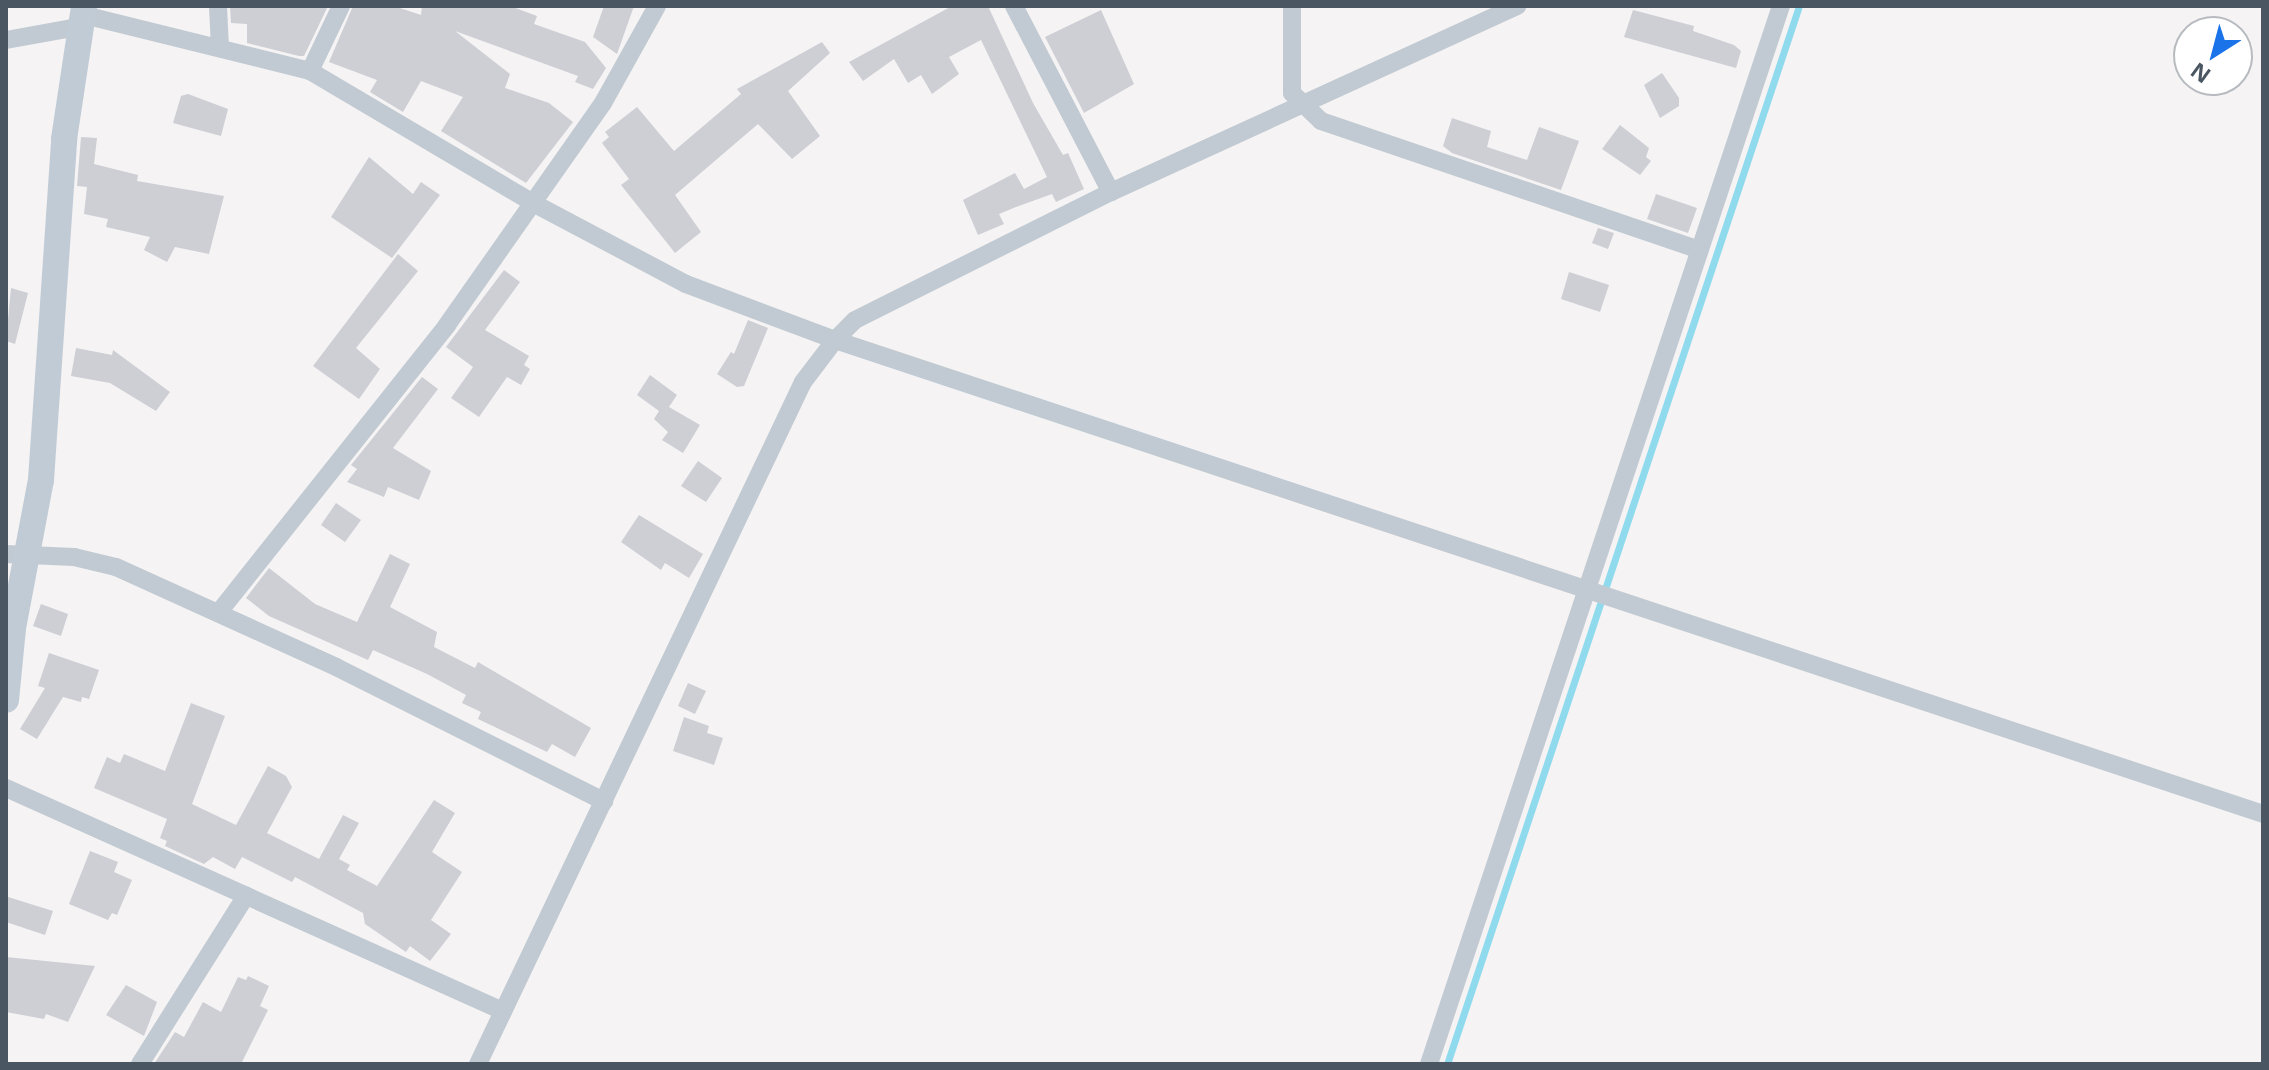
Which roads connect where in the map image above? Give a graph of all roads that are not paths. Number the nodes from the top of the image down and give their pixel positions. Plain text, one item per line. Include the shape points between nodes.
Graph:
1 (218, 6) edge
2 (341, 6) edge
3 (657, 6) edge
4 (1014, 6) edge
5 (1292, 6) edge
6 (1518, 6) edge
7 (1781, 6) edge
8 (84, 16) edge
9 (6, 40) edge
10 (220, 48) junction
11 (310, 71) junction
12 (1302, 105) junction
13 (1111, 192) junction
14 (533, 203) junction
15 (1700, 250) junction
16 (835, 340) junction
17 (17, 554) edge
18 (1586, 590) junction
19 (219, 612) junction
20 (6, 700) edge
21 (6, 788) edge
22 (604, 801) junction
23 (2263, 814) edge
24 (246, 896) junction
25 (503, 1011) junction
26 (140, 1064) edge
27 (478, 1064) edge
28 (1429, 1064) edge

1 - 10 street
2 - 11 street
3 - 14 street via 603,103
4 - 13 street
5 - 12 street via 1292,93
6 - 12 street
7 - 15 street
8 - 9 street
8 - 10 street
8 - 17 street via 64,139 41,480
10 - 11 street
11 - 14 street
12 - 13 street
12 - 15 street via 1321,121
13 - 16 street via 855,320
14 - 16 street via 686,284
14 - 19 street via 447,325
15 - 18 street
16 - 18 street
16 - 22 street via 803,382
17 - 19 street via 116,567
17 - 20 street
18 - 23 street
18 - 28 street
19 - 22 street
21 - 24 street
22 - 25 street
24 - 25 street
24 - 26 street
25 - 27 street

